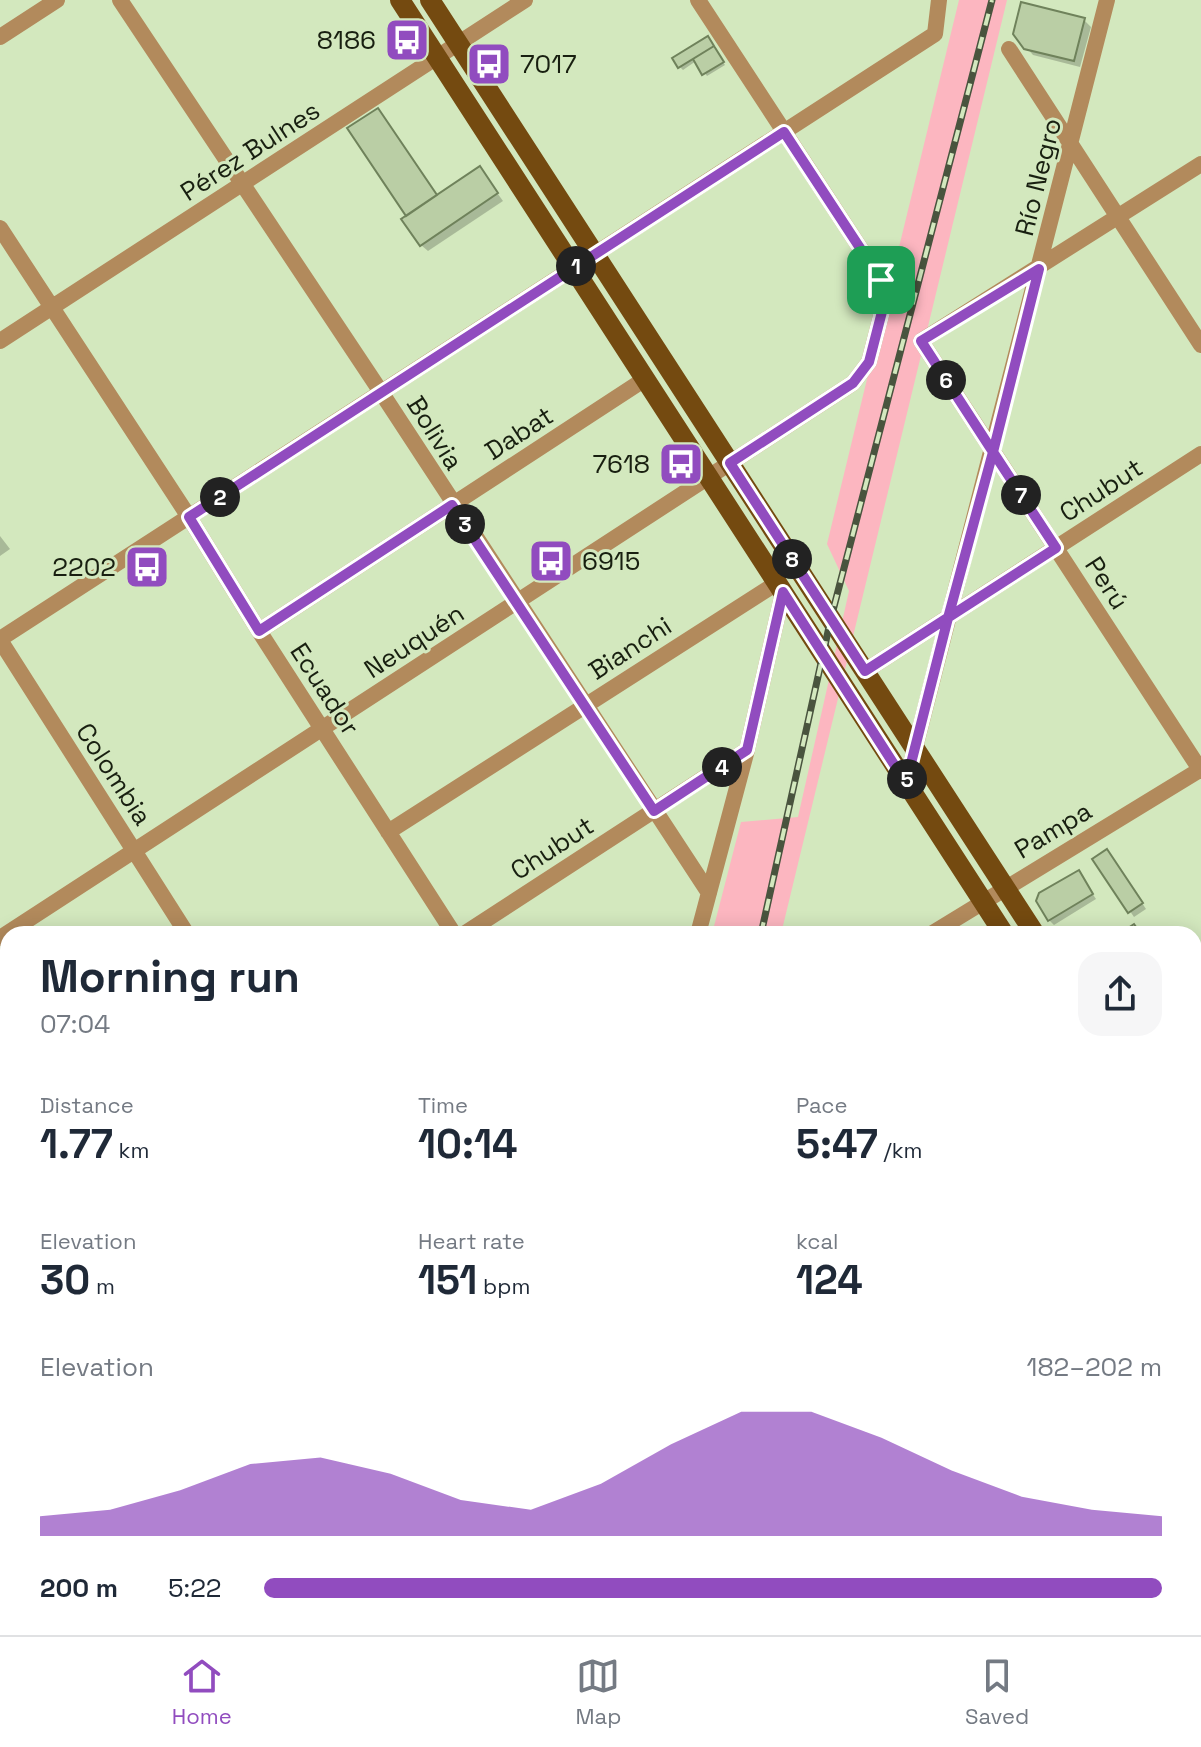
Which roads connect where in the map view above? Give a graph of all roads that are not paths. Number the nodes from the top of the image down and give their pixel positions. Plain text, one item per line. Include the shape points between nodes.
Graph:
1 (57, 0) edge
2 (120, 0) edge
3 (400, 0) edge
4 (430, 0) edge
5 (525, 0) edge
6 (698, 0) edge
7 (939, 0) edge
8 (1107, 0) edge
9 (0, 37) edge
10 (459, 43) junction
11 (1009, 49) dead end
12 (437, 57) junction
13 (784, 132) junction
14 (1071, 143) junction
15 (1201, 164) edge
16 (241, 185) junction
17 (1119, 217) junction
18 (0, 228) edge
19 (595, 254) junction
20 (574, 268) junction
21 (1039, 269) junction
22 (51, 308) junction
23 (0, 341) edge
24 (1201, 345) edge
25 (645, 379) junction
26 (381, 392) junction
27 (993, 452) junction
28 (1201, 454) edge
29 (730, 463) junction
30 (709, 477) junction
31 (452, 505) junction
32 (189, 517) junction
33 (1056, 548) junction
34 (780, 587) junction
35 (517, 602) junction
36 (948, 618) junction
37 (259, 631) junction
38 (0, 640) edge
39 (865, 671) junction
40 (585, 706) junction
41 (322, 729) junction
42 (915, 746) junction
43 (747, 750) junction
44 (1201, 770) edge
45 (906, 783) junction
46 (654, 811) junction
47 (388, 832) junction
48 (134, 851) junction
49 (1004, 887) junction
50 (709, 893) junction
51 (982, 901) junction
52 (18, 926) edge
53 (182, 926) edge
54 (449, 926) edge
55 (476, 926) edge
56 (700, 926) edge
57 (943, 926) edge
58 (999, 926) edge
59 (1030, 926) edge

1 - 9 street
2 - 16 street, Bolivia
3 - 12 main road
4 - 10 main road
5 - 10 street, Pérez Bulnes
6 - 13 street
7 - 13 street via 935,34
8 - 14 street, Río Negro
10 - 12 street, Pérez Bulnes
10 - 19 main road
11 - 14 street
12 - 16 street, Pérez Bulnes
12 - 20 main road
13 - 19 street
13 - 29 street, Neuquén via 881,280 884,304 869,362 853,383
14 - 17 street
14 - 21 street, Río Negro
15 - 17 street
16 - 22 street, Pérez Bulnes
16 - 26 street, Bolivia
17 - 21 street
17 - 24 street
18 - 22 street, Ecuador
19 - 20 street
19 - 29 main road
20 - 25 main road
20 - 26 street
21 - 27 street, Río Negro
21 - 27 street, Perú via 921,341
22 - 23 street, Pérez Bulnes
22 - 32 street, Ecuador
25 - 30 main road
25 - 31 street, Dabat
26 - 31 street, Bolivia
26 - 32 street
27 - 33 street, Perú
27 - 36 street, Río Negro
28 - 33 street, Chubut
29 - 30 street, Neuquén
29 - 39 main road
30 - 34 main road
30 - 35 street, Neuquén
31 - 35 street, Bolivia
31 - 37 street, Dabat
32 - 37 street, Ecuador
32 - 38 street
33 - 36 street, Chubut
33 - 44 street, Perú
34 - 40 street, Bianchi
34 - 43 street
34 - 45 main road
35 - 40 street, Bolivia
35 - 41 street, Neuquén
36 - 39 street, Chubut
36 - 42 street, Río Negro
37 - 41 street, Ecuador
38 - 48 street, Colombia
39 - 42 main road
40 - 46 street, Bolivia
40 - 47 street, Bianchi
41 - 47 street, Ecuador
41 - 48 street, Neuquén
42 - 45 street, Río Negro
42 - 49 main road
43 - 46 street, Chubut
43 - 50 street
44 - 49 street, Pampa
45 - 51 main road
46 - 50 street, Bolivia
46 - 55 street, Chubut
47 - 54 street, Ecuador
48 - 52 street, Neuquén
48 - 53 street, Colombia
49 - 51 street, Pampa
49 - 59 main road
50 - 56 street
51 - 57 street, Pampa
51 - 58 main road

